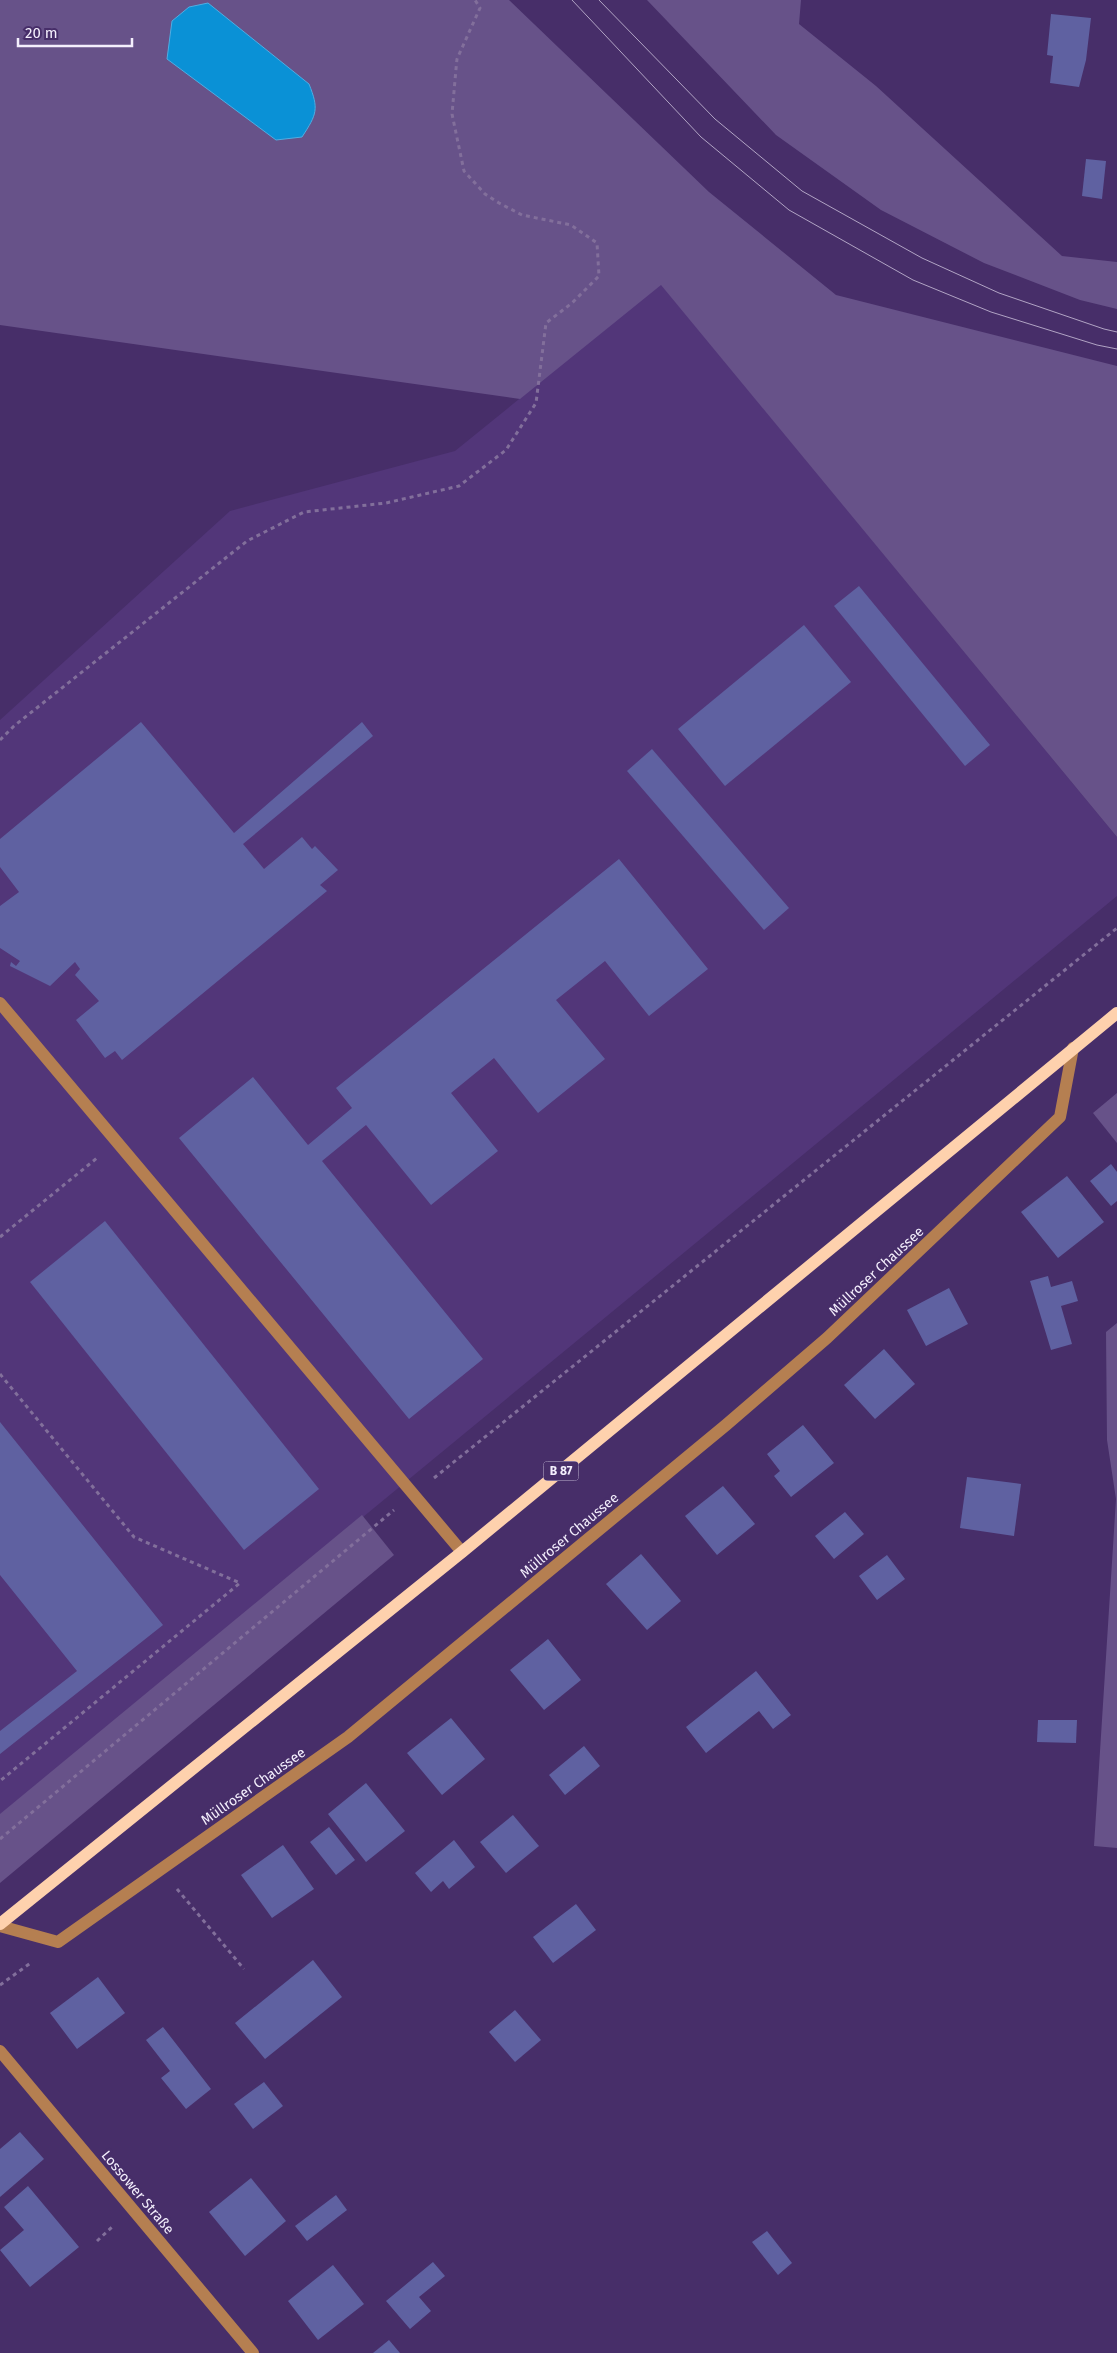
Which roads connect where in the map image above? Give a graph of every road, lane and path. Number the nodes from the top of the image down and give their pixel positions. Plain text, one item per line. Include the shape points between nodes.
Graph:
1 (475, 0) edge
2 (0, 740) edge
3 (1117, 928) edge
4 (0, 1003) edge
5 (1117, 1013) edge
6 (1073, 1048) junction
7 (118, 1141) junction
8 (0, 1237) edge
9 (0, 1374) edge
10 (414, 1494) junction
11 (462, 1552) junction
12 (0, 1782) edge
13 (0, 1839) edge
14 (161, 1870) junction
15 (0, 1925) edge
16 (244, 1969) dead end
17 (0, 2051) edge
18 (253, 2353) edge

1 - 2 path via 480,8 457,59 452,114 464,171 486,194 522,215 571,225 597,243 600,276 572,304 546,322 536,403 506,450 459,486 386,503 304,512 247,541
3 - 10 path
4 - 7 street
5 - 6 main road, Müllroser Chaussee / B 87
6 - 11 main road, Müllroser Chaussee / B 87
6 - 14 street, Müllroser Chaussee via 1060,1117 827,1338 348,1737
7 - 8 path
7 - 10 street
9 - 12 path via 134,1537 240,1583
10 - 11 street
10 - 13 path
11 - 15 main road, Müllroser Chaussee / B 87
14 - 15 street, Müllroser Chaussee via 58,1942
14 - 16 path
17 - 18 street, Lossower Straße

